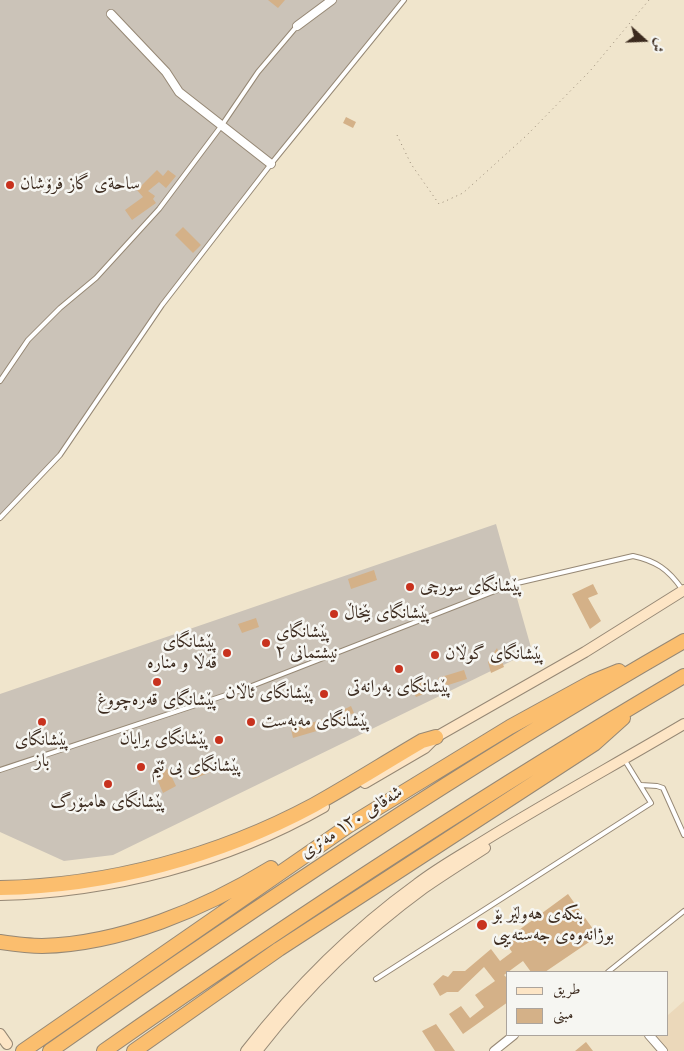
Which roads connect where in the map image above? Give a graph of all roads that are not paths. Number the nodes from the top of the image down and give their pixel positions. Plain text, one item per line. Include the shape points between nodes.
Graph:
1 (332, 0) edge
2 (404, 0) edge
3 (111, 14) dead end
4 (297, 26) joint
5 (222, 125) junction
6 (271, 164) junction
7 (0, 381) edge
8 (0, 518) edge
9 (684, 590) edge
10 (684, 641) edge
11 (646, 662) junction
12 (684, 676) edge
13 (635, 705) junction
14 (684, 724) edge
15 (436, 737) junction
16 (624, 759) junction
17 (0, 770) edge
18 (584, 782) junction
19 (640, 786) junction
20 (348, 826) junction
21 (684, 835) edge
22 (0, 888) edge
23 (0, 895) edge
24 (684, 911) edge
25 (0, 942) edge
26 (609, 971) edge
27 (376, 979) dead end
28 (0, 1034) edge
29 (513, 1036) edge
30 (649, 1036) edge
31 (7, 1044) dead end
32 (22, 1051) edge
33 (50, 1051) edge
34 (104, 1051) edge
35 (134, 1051) edge
36 (246, 1051) edge
37 (257, 1051) edge
38 (494, 1051) edge
39 (663, 1051) edge

1 - 4 street
2 - 6 lane
3 - 5 street via 166,72 179,92
4 - 5 lane via 258,72
5 - 6 street
5 - 7 lane via 159,209 96,278 28,340
6 - 8 lane via 162,305 60,455
9 - 15 street
9 - 17 lane via 652,560 633,556 513,584 244,689
10 - 11 highway, شەقامی ١٢٠ مەتری
11 - 20 highway via 592,682 518,722
11 - 33 highway, شەقامی ١٢٠ مەتری via 313,871
12 - 13 highway
13 - 34 highway via 363,874
13 - 35 highway via 594,744 279,948
14 - 16 street
15 - 22 highway via 422,741 294,815 192,856 93,879
15 - 23 street via 425,748 292,825 219,854 135,879 44,893
16 - 18 street
16 - 19 lane
18 - 36 street via 448,862 393,902 324,963 268,1022
18 - 37 street via 392,913 332,967
19 - 21 lane via 663,788
19 - 27 lane via 651,803
20 - 25 highway via 227,893 180,914 103,938 42,946
20 - 32 highway
24 - 26 lane
28 - 31 street
29 - 38 street
30 - 39 street

